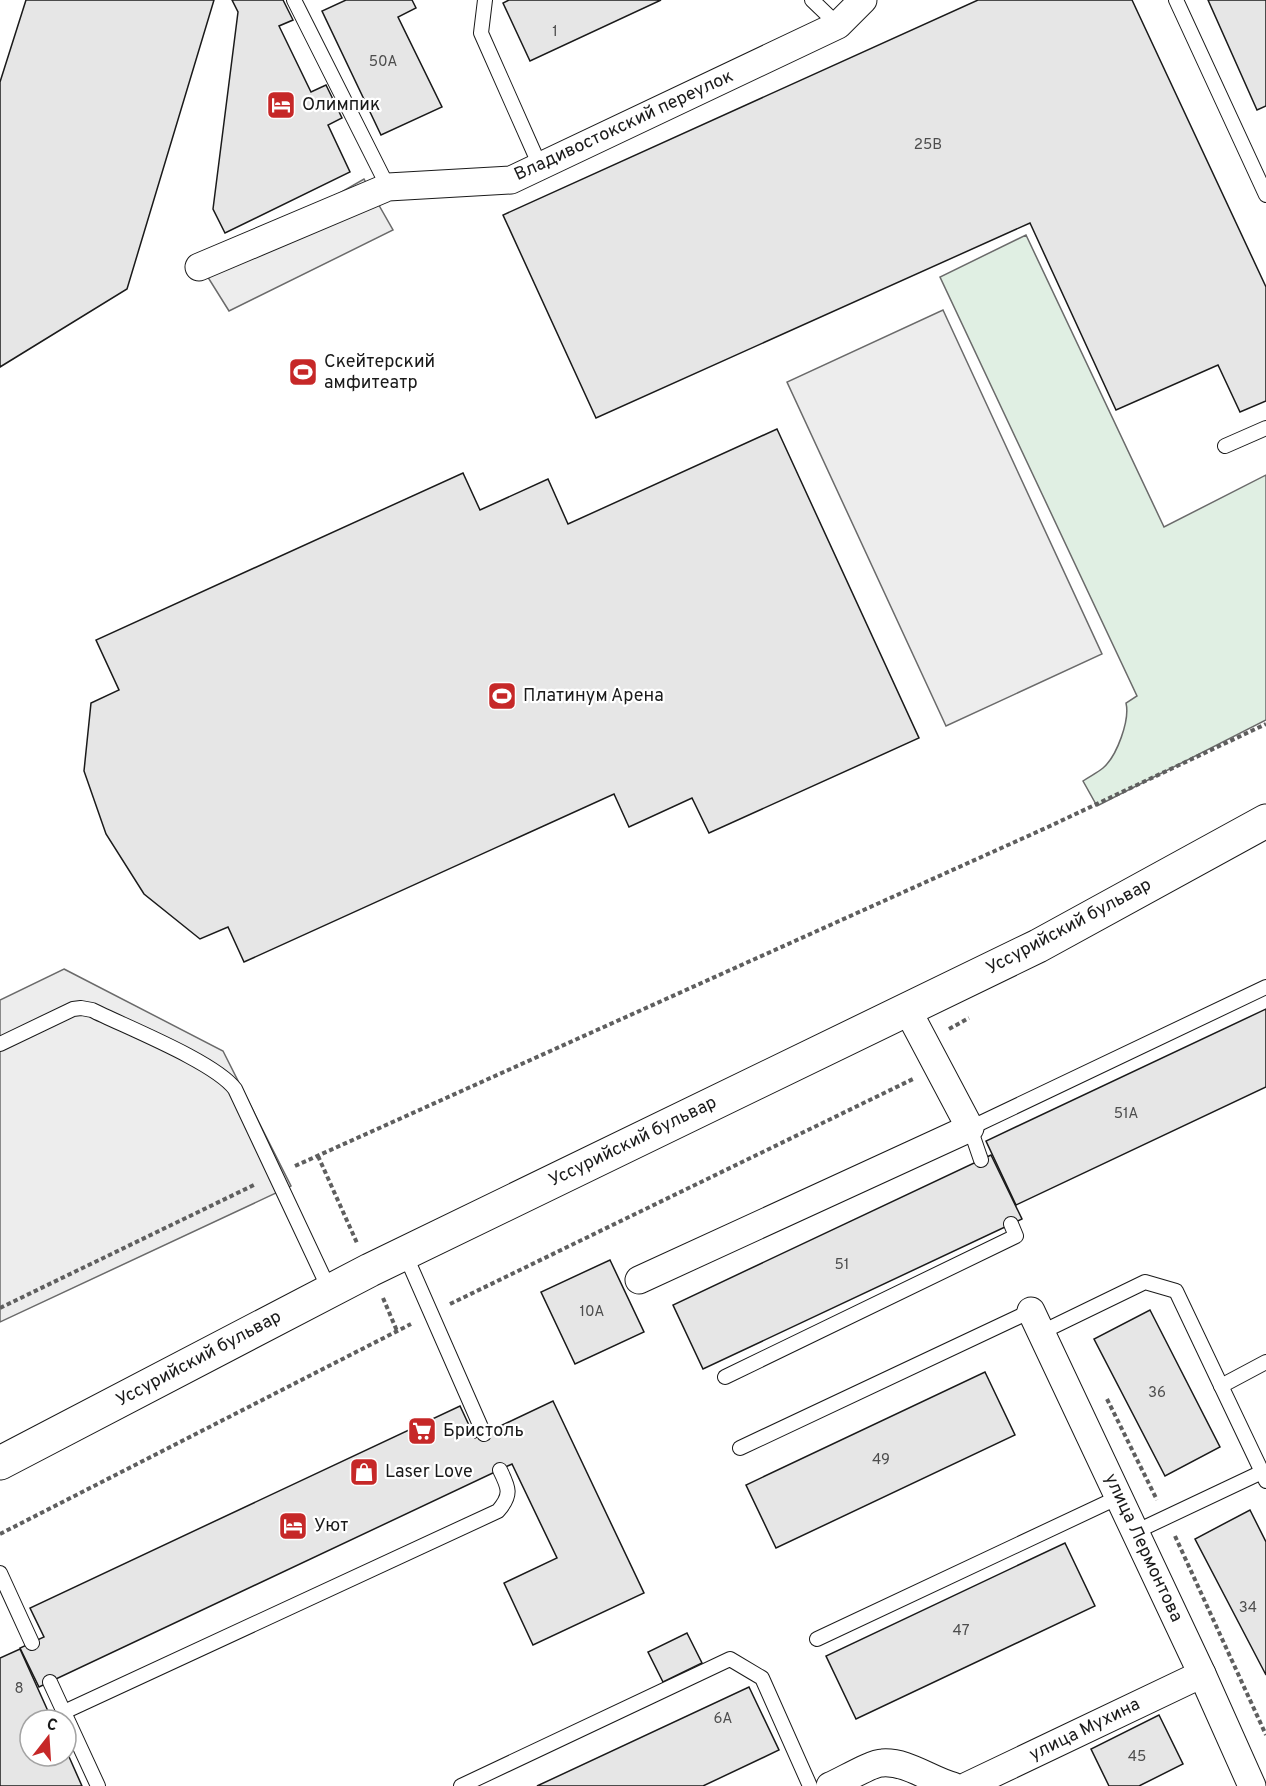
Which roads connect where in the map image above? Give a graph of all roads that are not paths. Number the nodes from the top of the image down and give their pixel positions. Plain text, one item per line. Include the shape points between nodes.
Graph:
1 (294, 0) edge
2 (485, 0) edge
3 (812, 0) edge
4 (863, 0) edge
5 (1176, 0) edge
6 (838, 25) junction
7 (540, 166) junction
8 (388, 187) junction
9 (1266, 195) edge
10 (200, 267) dead end
11 (1266, 428) edge
12 (1225, 446) dead end
13 (1266, 820) edge
14 (1266, 987) edge
15 (907, 1009) junction
16 (0, 1044) edge
17 (970, 1128) junction
18 (981, 1160) dead end
19 (1011, 1224) dead end
20 (405, 1254) junction
21 (639, 1280) dead end
22 (330, 1290) junction
23 (1037, 1322) junction
24 (1266, 1362) edge
25 (725, 1377) dead end
26 (1221, 1386) junction
27 (484, 1434) dead end
28 (740, 1448) dead end
29 (0, 1463) edge
30 (500, 1470) dead end
31 (1264, 1476) edge
32 (1119, 1497) junction
33 (1136, 1532) junction
34 (0, 1573) edge
35 (817, 1639) dead end
36 (32, 1643) dead end
37 (1202, 1674) junction
38 (50, 1682) dead end
39 (62, 1708) edge
40 (73, 1708) edge
41 (78, 1742) edge
42 (98, 1786) edge
43 (461, 1786) edge
44 (810, 1786) edge
45 (831, 1786) edge
46 (953, 1786) edge
47 (968, 1786) edge
48 (1252, 1786) edge

1 - 8 lane
2 - 7 lane via 481,33
3 - 6 lane
4 - 6 street, Владивостокский переулок
5 - 9 lane
6 - 7 street, Владивостокский переулок
7 - 8 street, Владивостокский переулок via 511,180
8 - 10 street, Владивостокский переулок
11 - 12 lane
13 - 15 street, Уссурийский бульвар via 1094,917
14 - 17 lane
15 - 17 street
15 - 20 street, Уссурийский бульвар
16 - 22 lane via 81,1008 187,1056 230,1082
17 - 18 lane
17 - 21 street
19 - 25 lane via 1016,1236
20 - 22 street, Уссурийский бульвар
20 - 27 lane
22 - 29 street, Уссурийский бульвар
23 - 26 lane via 1145,1282 1176,1291
23 - 28 lane
23 - 32 street, улица Лермонтова
24 - 26 lane
26 - 31 lane
30 - 40 lane via 508,1497 498,1511
31 - 33 lane
32 - 33 street, улица Лермонтова
32 - 35 lane
33 - 37 street, улица Лермонтова
34 - 36 lane
37 - 47 street, улица Мухина
37 - 48 street, улица Лермонтова
38 - 39 lane
41 - 42 lane
43 - 44 lane via 730,1659 762,1678
45 - 46 street via 880,1762 903,1766

